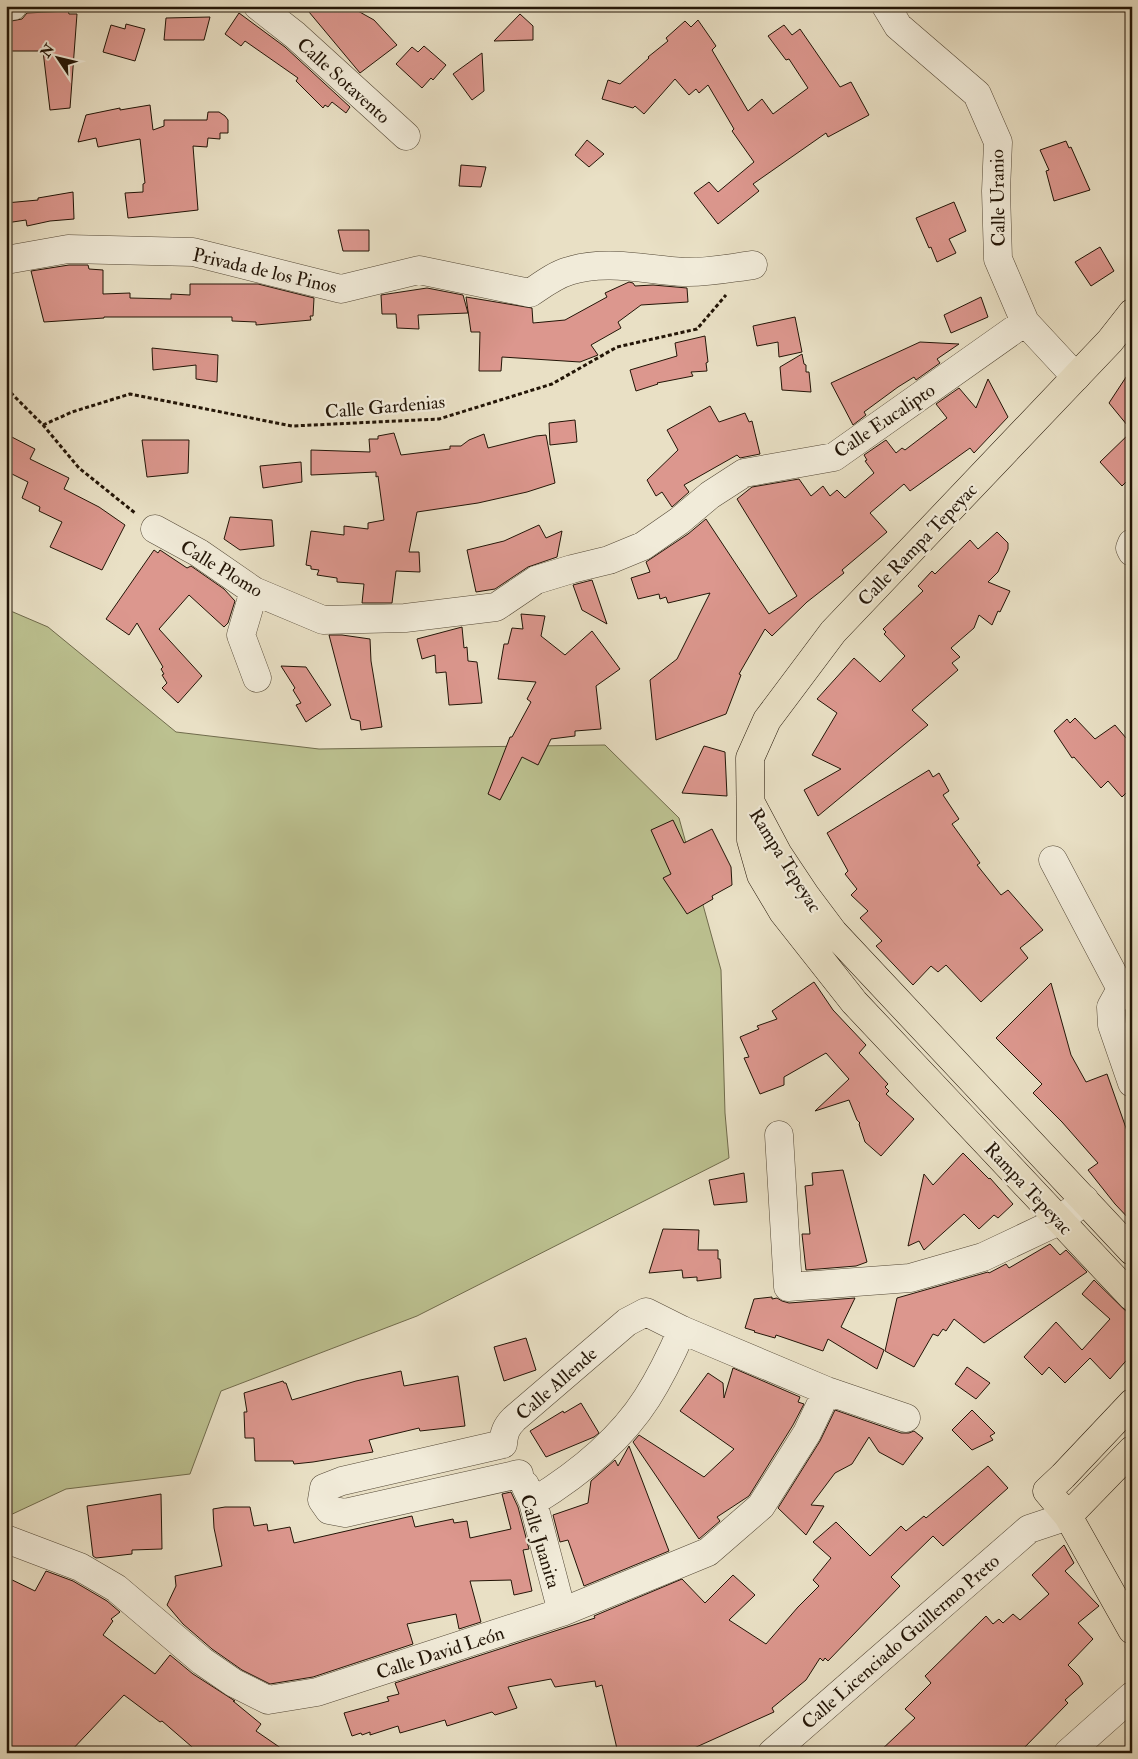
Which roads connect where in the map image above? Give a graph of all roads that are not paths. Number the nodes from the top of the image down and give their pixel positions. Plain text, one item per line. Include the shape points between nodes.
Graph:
1 (13, 6) edge
2 (258, 6) edge
3 (886, 6) edge
4 (6, 7) edge
5 (406, 136) dead end
6 (6, 260) edge
7 (752, 265) road end
8 (1132, 313) edge
9 (1026, 322) junction
10 (1076, 377) junction
11 (155, 529) road end
12 (1132, 543) edge
13 (1132, 552) edge
14 (572, 569) joint
15 (254, 591) junction
16 (256, 678) dead end
17 (750, 802) junction
18 (1053, 860) dead end
19 (1126, 990) edge
20 (1132, 1083) edge
21 (779, 1135) dead end
22 (1085, 1200) junction
23 (1059, 1221) junction
24 (1132, 1252) edge
25 (1132, 1297) edge
26 (682, 1330) junction
27 (827, 1392) junction
28 (1132, 1403) edge
29 (906, 1418) dead end
30 (503, 1444) junction
31 (1132, 1450) edge
32 (518, 1474) junction
33 (1047, 1491) junction
34 (533, 1502) junction
35 (1068, 1516) junction
36 (1029, 1529) junction
37 (6, 1539) edge
38 (562, 1612) junction
39 (1132, 1630) edge
40 (1132, 1696) edge
41 (772, 1753) edge
42 (1068, 1753) edge

1 - 4 street
2 - 5 street, Calle Sotavento via 295,35
3 - 9 street, Calle Uranio via 898,26 977,94 998,142 998,259
6 - 7 street, Privada de los Pinos via 68,249 193,252 341,289 419,270 530,293 581,267 697,272
8 - 10 main road, Calle Rampa Tepeyac
9 - 10 street, Calle Uranio
9 - 14 street, Calle Eucalipto via 834,456 744,473 643,546 609,560
10 - 17 main road, Calle Rampa Tepeyac via 833,632 767,720 750,758
11 - 15 street, Calle Plomo via 199,553
12 - 13 street
14 - 15 street, Calle Plomo via 536,580 496,607 405,618 323,620
15 - 16 street via 241,636
17 - 22 main road, Rampa Tepeyac via 783,861 833,932
17 - 23 main road, Rampa Tepeyac via 751,840 761,875 783,912 854,1002
18 - 19 street
19 - 20 street via 1111,1007 1112,1025
21 - 23 street via 788,1287 910,1278 983,1258
22 - 23 street
22 - 24 main road, Rampa Tepeyac
23 - 25 main road, Rampa Tepeyac
26 - 27 street, Calle Allende
26 - 30 street, Calle Allende via 646,1312 627,1322 514,1419 504,1434
26 - 34 street via 647,1398 623,1429 566,1482
27 - 29 street, Calle Allende
27 - 38 street, Calle David León via 807,1433 761,1506 708,1552
28 - 33 main road, Calle Licenciado Guillermo Preto
30 - 32 street, Calle Juanita
30 - 32 street via 342,1481 324,1488 322,1500 329,1510 345,1513
31 - 35 main road, Calle Licenciado Guillermo Preto
32 - 34 street, Calle Juanita
33 - 35 main road
33 - 36 street, Calle Licenciado Guillermo Preto
34 - 38 street, Calle Juanita
35 - 36 street, Calle Licenciado Guillermo Preto
35 - 39 main road
36 - 41 street, Calle Licenciado Guillermo Preto
37 - 38 street, Calle David León via 80,1567 116,1588 202,1661 234,1683 268,1700 317,1692
40 - 42 street

